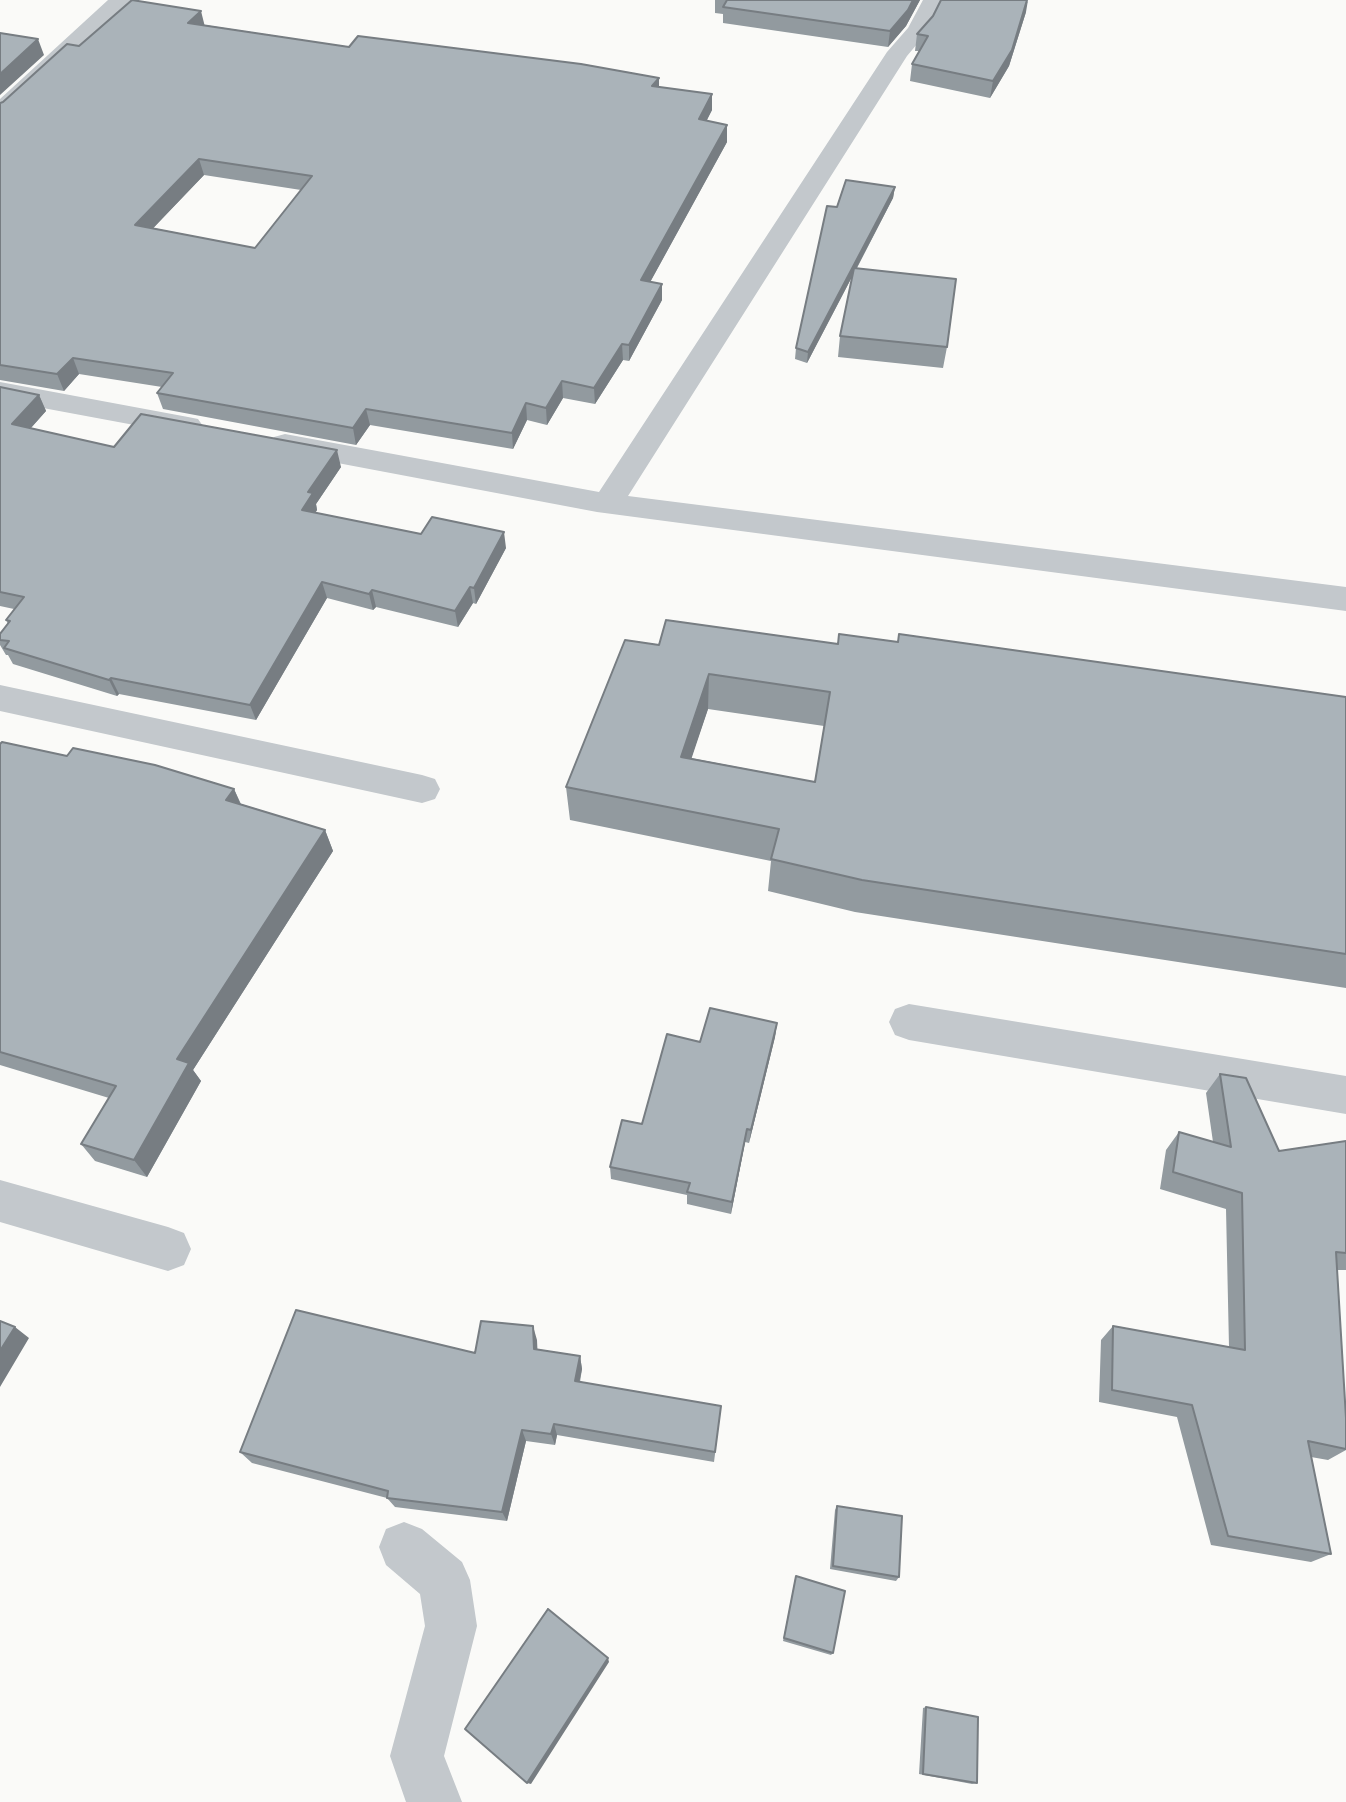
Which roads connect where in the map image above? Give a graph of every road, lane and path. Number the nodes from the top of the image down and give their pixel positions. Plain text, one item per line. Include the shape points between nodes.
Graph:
1 (121, 0) edge
2 (934, 0) edge
3 (0, 111) edge
4 (0, 391) edge
5 (217, 431) edge
6 (258, 439) edge
7 (608, 503) junction
8 (1346, 598) edge
9 (0, 698) edge
10 (422, 789) dead end
11 (909, 1022) dead end
12 (1346, 1095) edge
13 (0, 1202) edge
14 (168, 1249) dead end
15 (404, 1547) dead end
16 (435, 1802) edge

1 - 3 street
2 - 7 street
4 - 5 street
6 - 7 street
7 - 8 street
9 - 10 street
11 - 12 street
13 - 14 street
15 - 16 street via 444,1580 451,1626 417,1756

